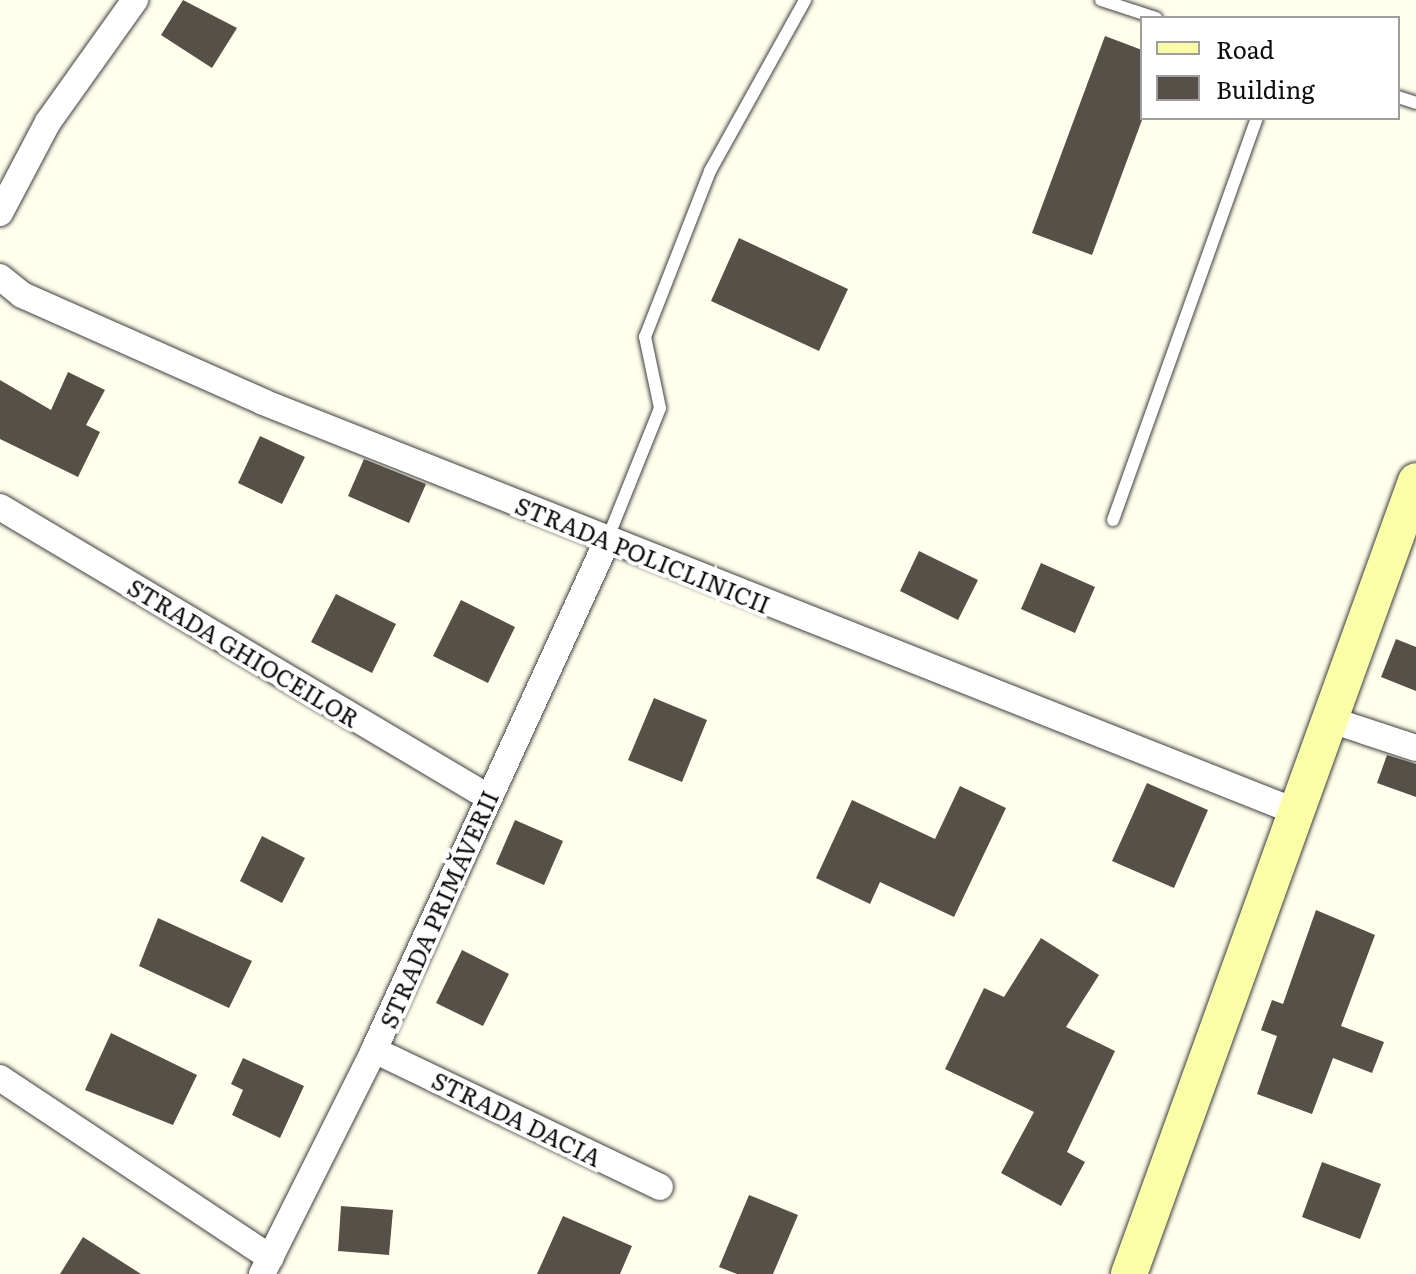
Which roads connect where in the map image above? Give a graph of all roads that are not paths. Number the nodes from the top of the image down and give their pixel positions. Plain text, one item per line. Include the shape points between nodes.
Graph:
1 (135, 0) edge
2 (805, 0) edge
3 (1101, 0) edge
4 (1150, 16) edge
5 (1256, 120) edge
6 (0, 213) edge
7 (0, 277) edge
8 (1416, 481) edge
9 (0, 507) edge
10 (1113, 520) dead end
11 (607, 541) junction
12 (1331, 720) junction
13 (1416, 748) edge
14 (488, 797) junction
15 (1297, 812) junction
16 (374, 1050) junction
17 (0, 1078) edge
18 (660, 1187) dead end
19 (266, 1266) edge
20 (1129, 1274) edge

1 - 6 street via 48,122
2 - 11 lane via 710,171 645,337 660,408
3 - 4 lane
5 - 10 lane
7 - 11 street, STRADA POLICLINICII via 22,295 160,359
8 - 12 main road
9 - 14 street, STRADA GHIOCEILOR
11 - 14 street, STRADA PRIMĂVERII
11 - 15 street, STRADA POLICLINICII
12 - 13 street
12 - 15 main road
14 - 16 street, STRADA PRIMĂVERII
15 - 20 main road
16 - 18 street, STRADA DACIA
16 - 19 street, STRADA PRIMĂVERII
17 - 19 street

